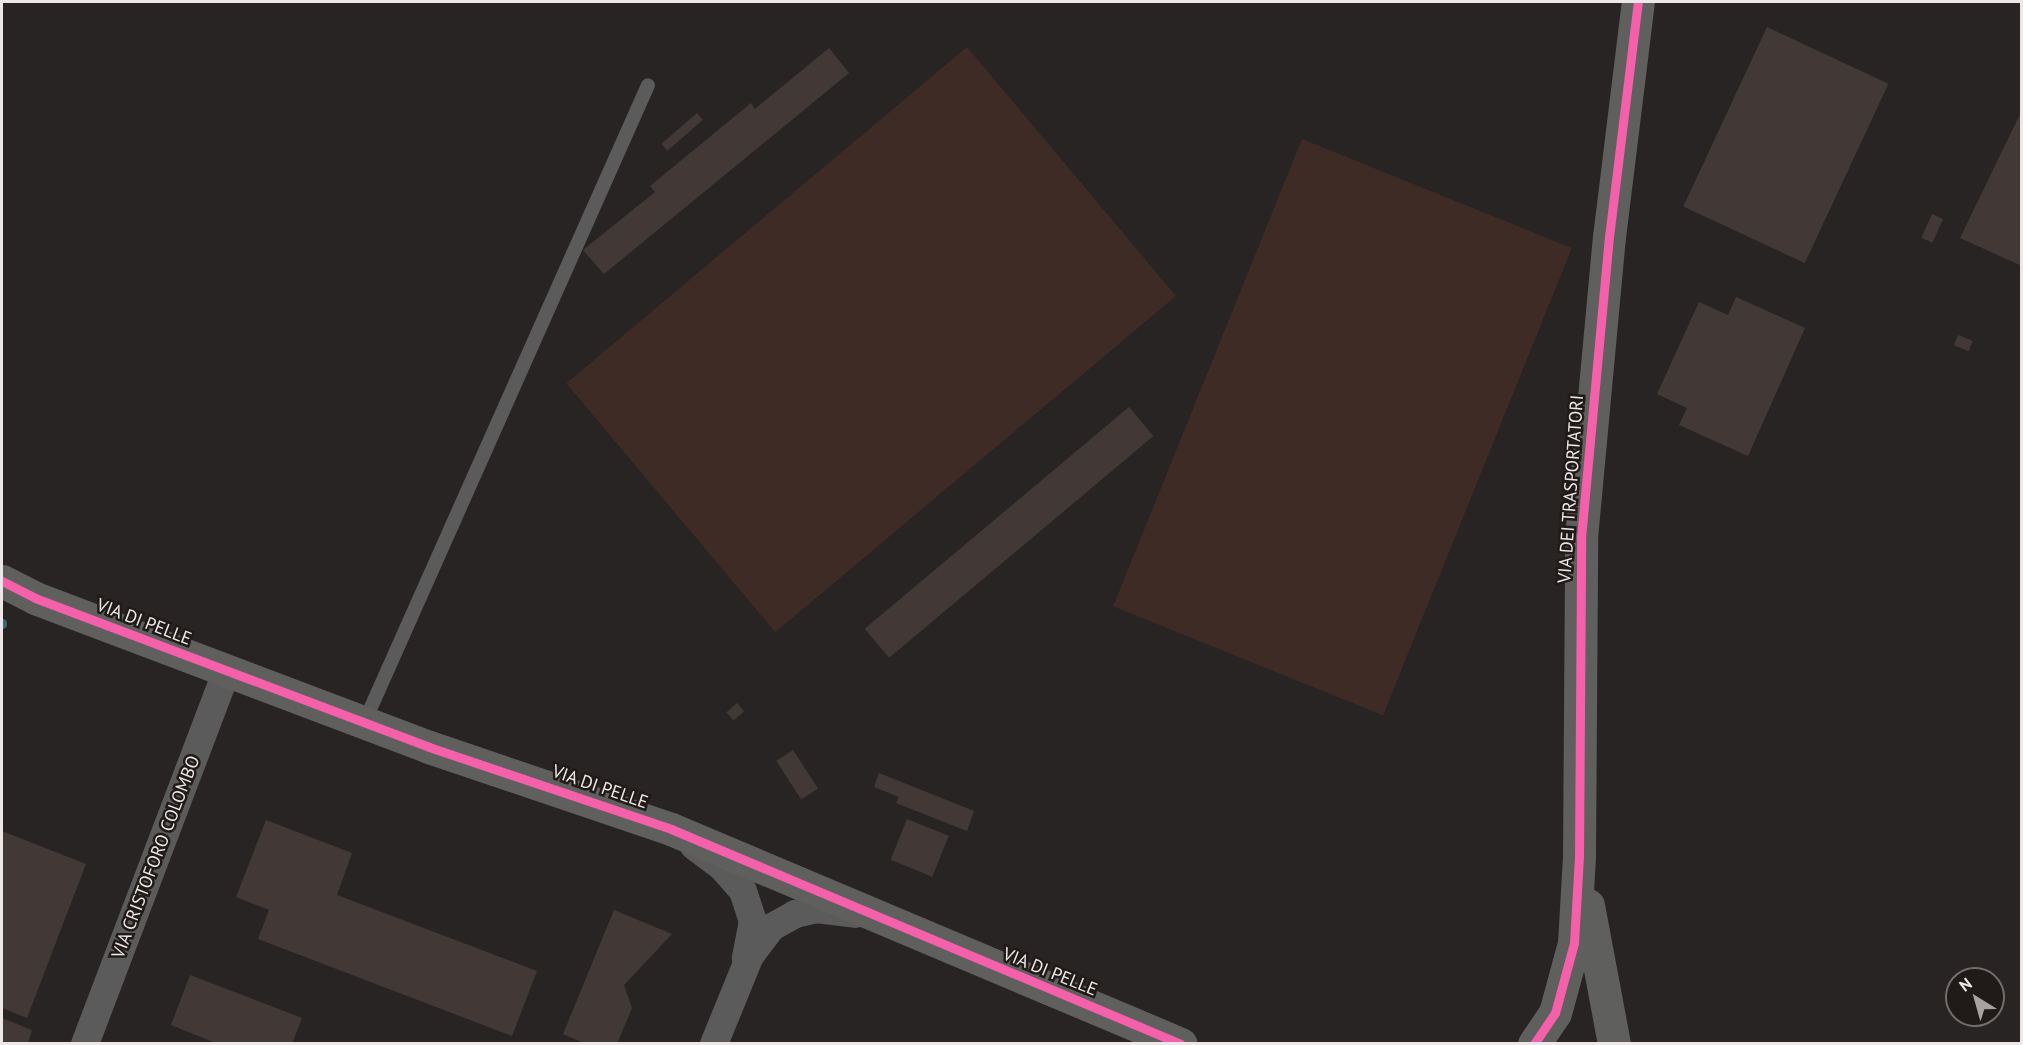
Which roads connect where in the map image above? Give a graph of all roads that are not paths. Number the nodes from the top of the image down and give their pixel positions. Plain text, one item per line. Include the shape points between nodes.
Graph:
1 (1638, 2) edge
2 (648, 85) dead end
3 (2, 581) edge
4 (227, 671) junction
5 (364, 723) junction
6 (671, 830) junction
7 (1579, 856) junction
8 (903, 929) junction
9 (744, 969) junction
10 (85, 1044) edge
11 (714, 1044) edge
12 (1181, 1044) edge
13 (1534, 1044) edge
14 (1614, 1044) edge

1 - 7 street, VIA DEI TRASPORTATORI via 1609,237 1581,538
2 - 5 lane
3 - 4 street, VIA DI PELLE via 35,598
4 - 5 street, VIA DI PELLE
4 - 10 street, VIA CRISTOFORO COLOMBO
5 - 6 street, VIA DI PELLE
6 - 8 street, VIA DI PELLE
6 - 9 street via 709,856 743,891 751,908 753,933
7 - 13 street, VIA DEI TRASPORTATORI via 1568,975 1555,1013
7 - 14 street, VIA DEI TRASPORTATORI
8 - 9 street via 845,911 804,911 772,927
8 - 12 street, VIA DI PELLE
9 - 11 street

